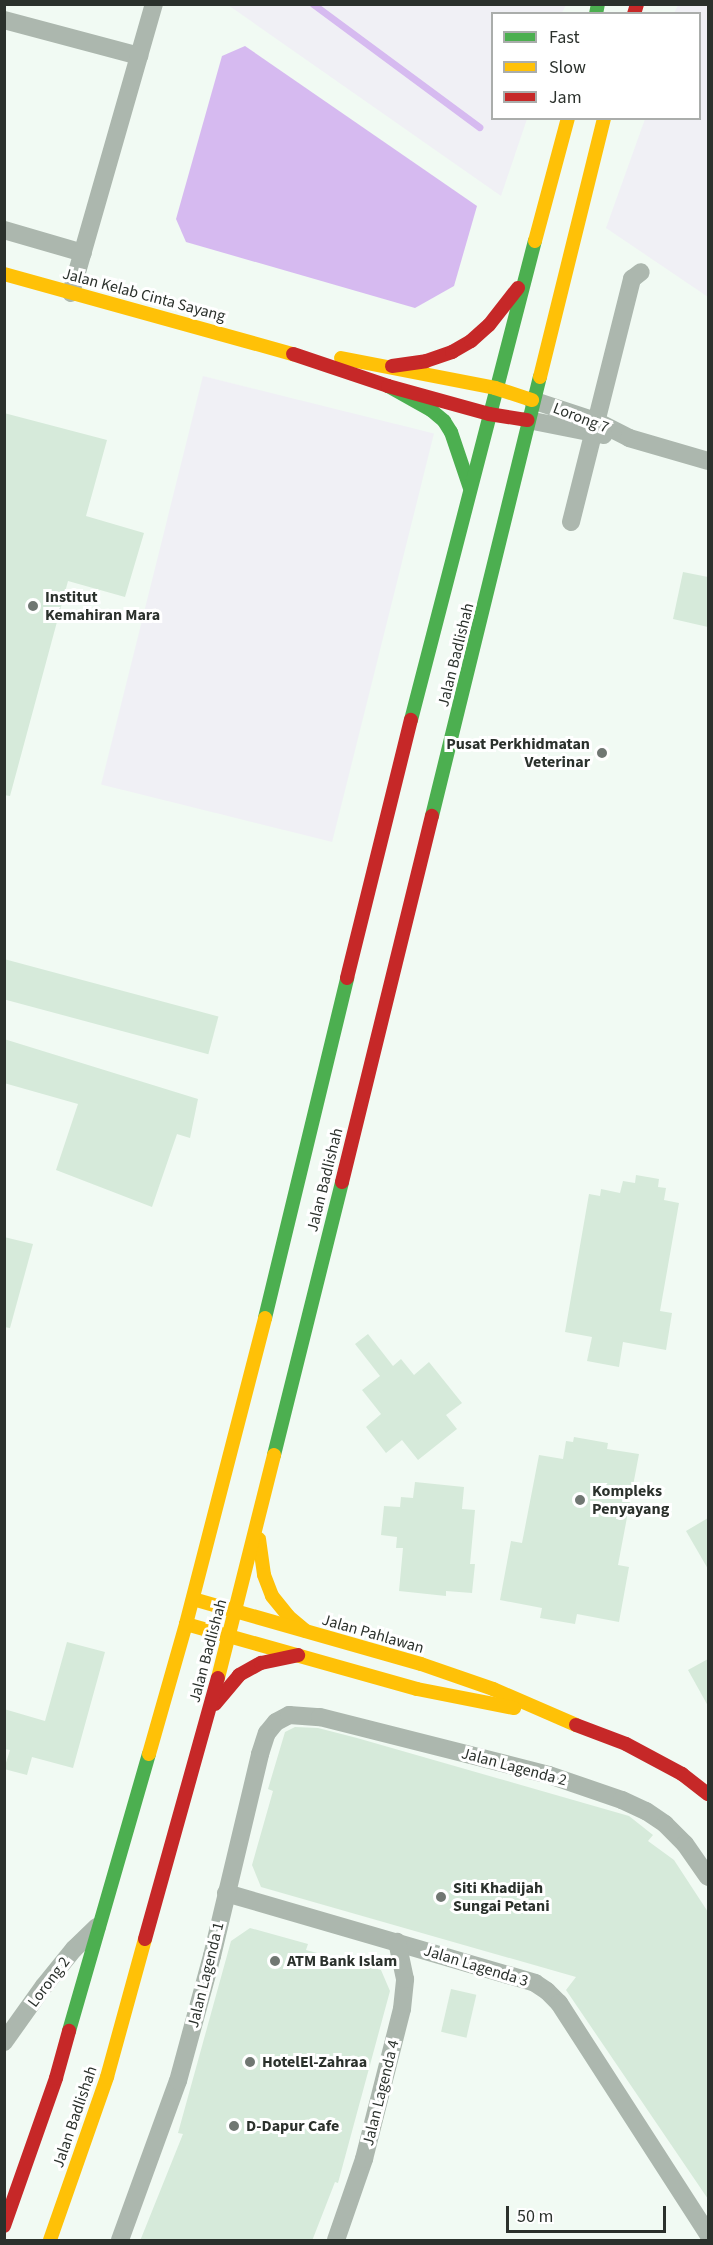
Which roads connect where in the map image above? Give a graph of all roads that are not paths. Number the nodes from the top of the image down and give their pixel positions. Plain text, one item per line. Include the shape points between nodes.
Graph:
1 (154, 4) edge
2 (4, 20) edge
3 (139, 56) junction
4 (567, 120) edge
5 (603, 120) edge
6 (4, 230) edge
7 (83, 253) junction
8 (641, 272) dead end
9 (4, 274) edge
10 (525, 279) junction
11 (71, 293) junction
12 (276, 348) junction
13 (392, 366) junction
14 (388, 386) junction
15 (495, 388) junction
16 (532, 400) junction
17 (489, 414) junction
18 (528, 420) junction
19 (595, 428) junction
20 (708, 461) edge
21 (470, 488) junction
22 (571, 522) dead end
23 (257, 1526) junction
24 (193, 1599) junction
25 (236, 1611) junction
26 (186, 1624) junction
27 (306, 1631) junction
28 (230, 1636) junction
29 (298, 1655) junction
30 (540, 1711) junction
31 (209, 1712) junction
32 (289, 1715) joint
33 (708, 1794) edge
34 (708, 1877) edge
35 (226, 1893) junction
36 (99, 1926) junction
37 (397, 1942) junction
38 (4, 2042) edge
39 (4, 2226) edge
40 (708, 2234) edge
41 (51, 2241) edge
42 (120, 2241) edge
43 (336, 2241) edge

1 - 3 street
2 - 3 street
3 - 7 street
4 - 10 main road, Jalan Badlishah
5 - 16 main road, Jalan Badlishah
6 - 7 street
7 - 11 street
8 - 19 street via 632,279
9 - 11 main road, Jalan Kelab Cinta Sayang
10 - 13 main road via 489,326 471,341 426,361
10 - 15 main road, Jalan Badlishah
11 - 12 main road, Jalan Kelab Cinta Sayang
12 - 13 main road, Jalan Kelab Cinta Sayang
12 - 14 main road, Jalan Kelab Cinta Sayang
13 - 15 main road, Jalan Kelab Cinta Sayang
14 - 17 main road, Jalan Kelab Cinta Sayang
14 - 21 main road via 444,421
15 - 16 main road, Jalan Kelab Cinta Sayang
15 - 17 main road, Jalan Badlishah
16 - 18 main road, Jalan Badlishah
16 - 19 street, Lorong 7
17 - 18 main road, Jalan Kelab Cinta Sayang
17 - 21 main road, Jalan Badlishah
18 - 19 street, Lorong 7
18 - 23 main road, Jalan Badlishah
19 - 20 street, Lorong 7
19 - 22 street
21 - 24 main road, Jalan Badlishah
23 - 25 main road, Jalan Badlishah
23 - 27 main road via 264,1575 272,1596
24 - 25 main road, Jalan Pahlawan
24 - 26 main road, Jalan Badlishah
25 - 27 main road, Jalan Pahlawan
25 - 28 main road, Jalan Badlishah
26 - 28 main road, Jalan Pahlawan
26 - 36 main road, Jalan Badlishah
27 - 30 main road, Jalan Pahlawan via 493,1689
28 - 29 main road, Jalan Pahlawan
28 - 31 main road, Jalan Badlishah
29 - 30 main road, Jalan Pahlawan via 417,1689 488,1705
29 - 31 main road via 261,1663 239,1675
30 - 33 main road, Jalan Pahlawan via 626,1744 682,1774
31 - 41 main road, Jalan Badlishah via 110,2067
32 - 34 street, Jalan Lagenda 2 via 303,1714 343,1723 549,1775 622,1800 665,1824
32 - 35 street, Jalan Lagenda 1 via 267,1733
35 - 37 street, Jalan Lagenda 3
35 - 42 street, Jalan Lagenda 1 via 178,2081
36 - 38 street, Lorong 2 via 74,1948
36 - 39 main road, Jalan Badlishah via 56,2078
37 - 40 street, Jalan Lagenda 3 via 535,1983 547,1991 559,2003
37 - 43 street, Jalan Lagenda 4 via 405,1979 402,2009 364,2160

